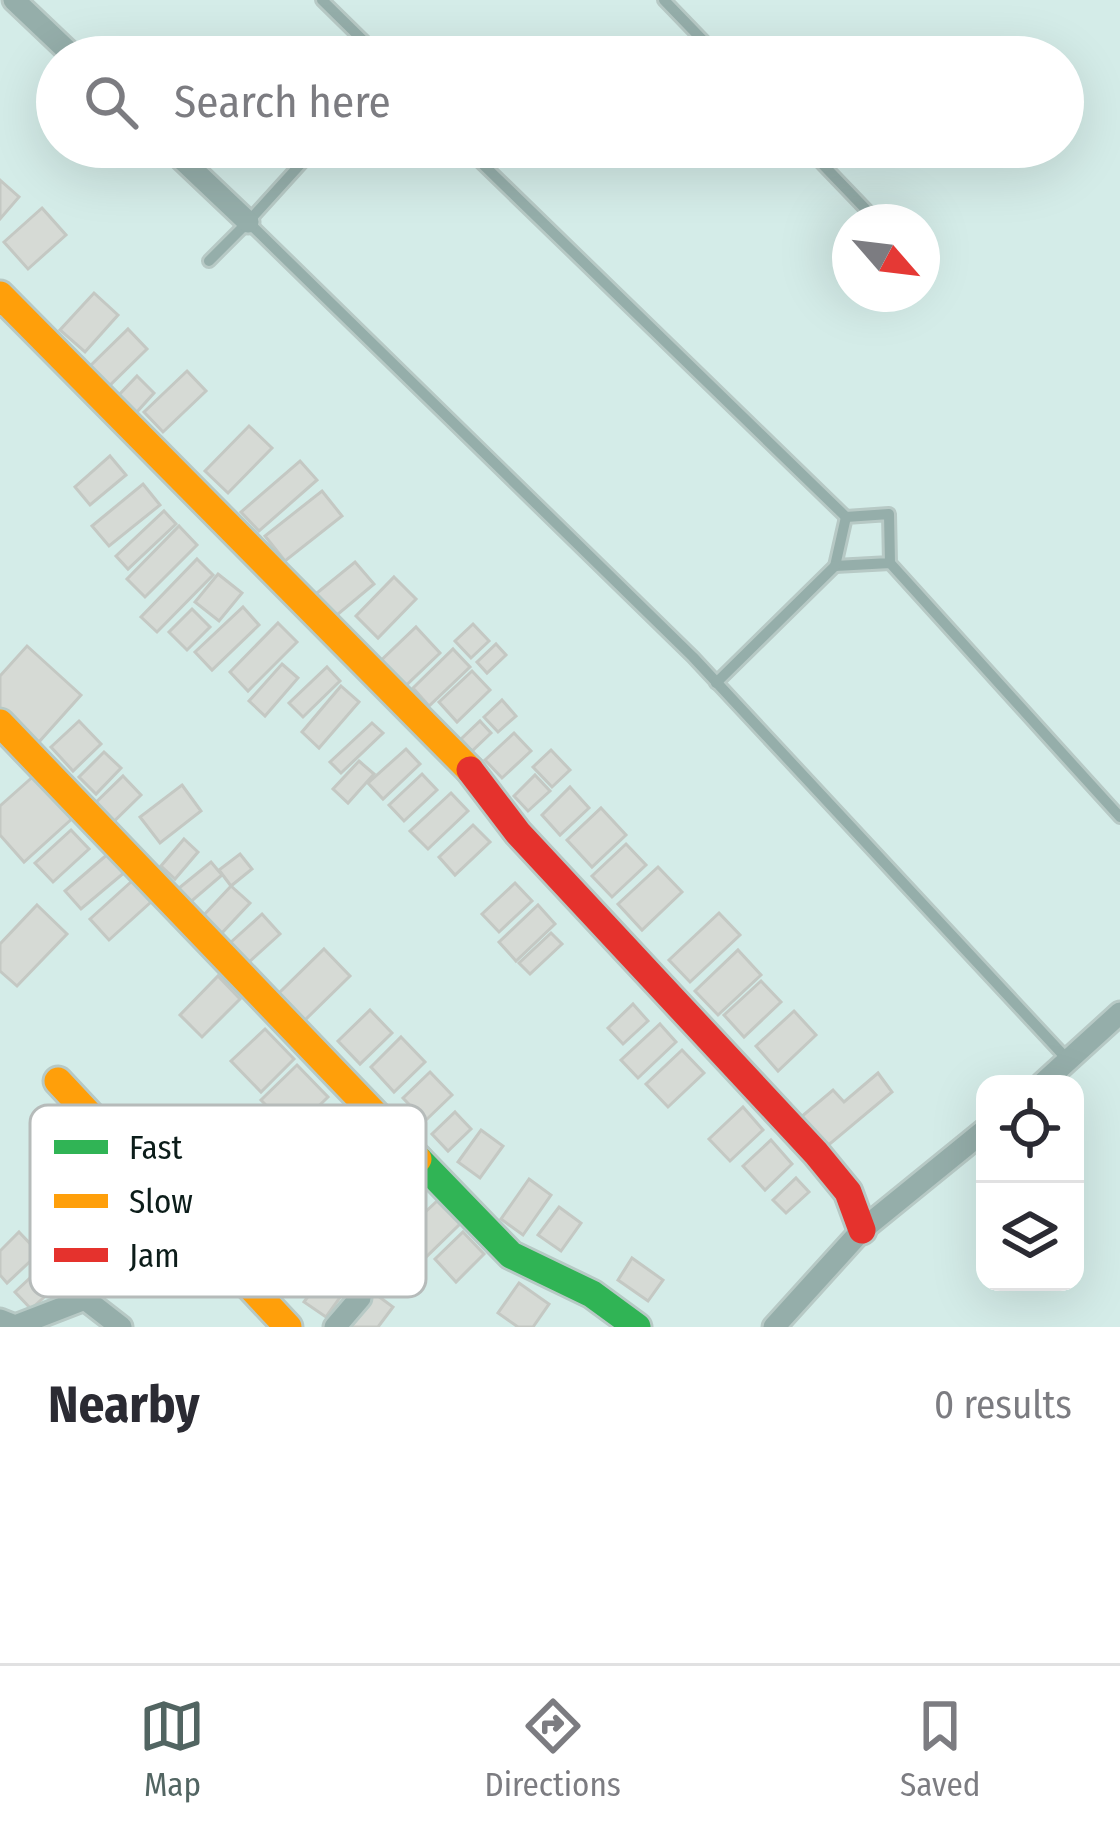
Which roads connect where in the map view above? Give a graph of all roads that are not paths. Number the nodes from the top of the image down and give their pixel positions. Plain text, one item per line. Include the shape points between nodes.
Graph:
1 (14, 0) edge
2 (322, 0) edge
3 (664, 0) edge
4 (52, 36) edge
5 (359, 36) edge
6 (699, 36) edge
7 (191, 168) edge
8 (297, 168) edge
9 (487, 168) edge
10 (826, 168) edge
11 (861, 204) edge
12 (248, 222) junction
13 (209, 260) dead end
14 (0, 295) edge
15 (846, 517) junction
16 (890, 563) junction
17 (835, 566) junction
18 (716, 682) junction
19 (0, 723) edge
20 (1120, 817) edge
21 (1120, 1013) edge
22 (1070, 1061) junction
23 (1053, 1075) edge
24 (58, 1081) dead end
25 (80, 1105) edge
26 (367, 1105) edge
27 (976, 1137) edge
28 (426, 1167) edge
29 (862, 1230) junction
30 (260, 1297) edge
31 (360, 1298) dead end
32 (85, 1299) joint
33 (0, 1319) edge
34 (121, 1327) edge
35 (288, 1327) edge
36 (335, 1327) edge
37 (637, 1327) edge
38 (774, 1327) edge

1 - 4 street
2 - 5 lane
3 - 6 lane
7 - 12 street
8 - 12 lane
9 - 15 lane
10 - 11 lane
12 - 13 lane
12 - 18 lane
14 - 29 street via 454,750 518,833 816,1153 848,1192
15 - 16 lane via 889,514
15 - 17 lane
16 - 17 lane
16 - 20 lane
17 - 18 lane
18 - 22 lane
19 - 26 street
21 - 22 street
22 - 23 street
24 - 25 street
27 - 29 street
28 - 37 street via 511,1255 592,1294
29 - 38 street
30 - 35 street
31 - 36 street
32 - 33 street via 15,1326
32 - 34 street

